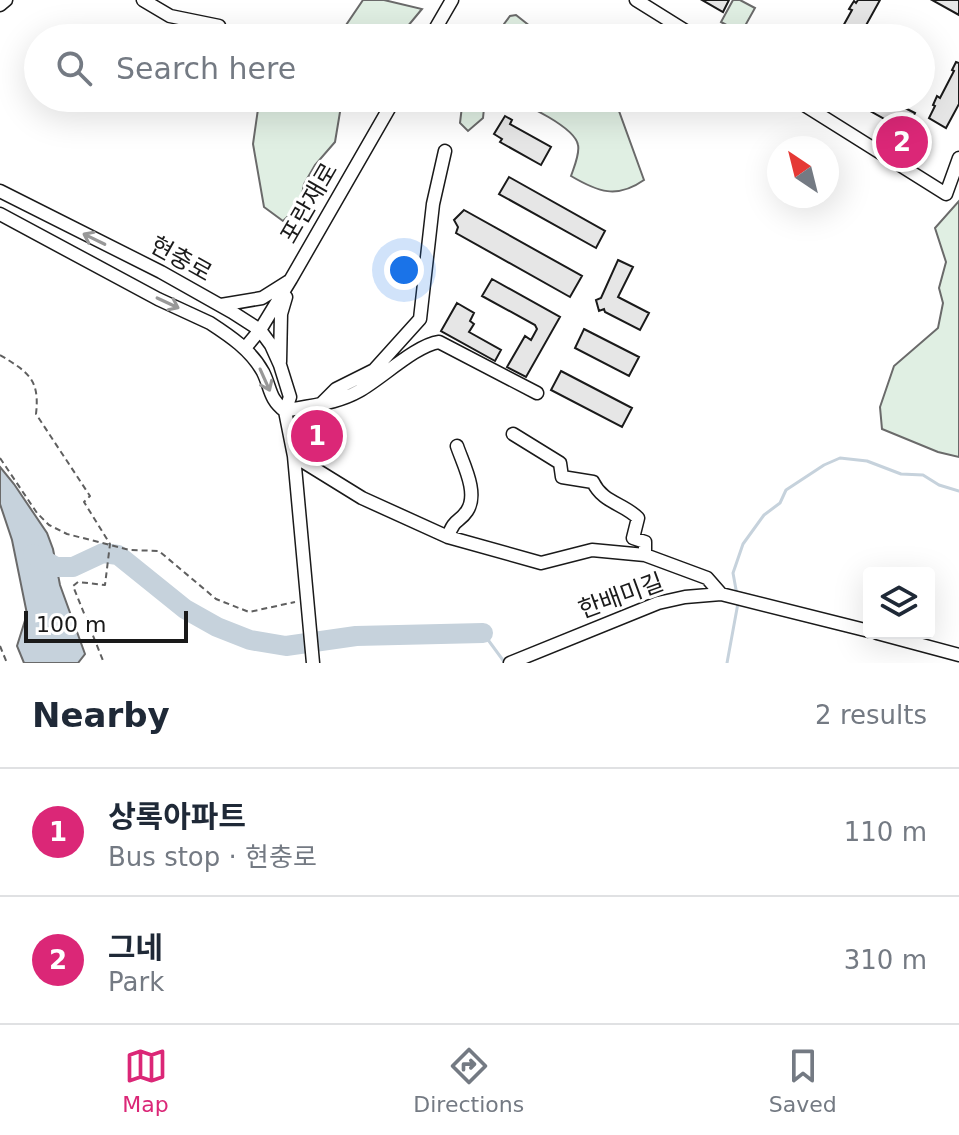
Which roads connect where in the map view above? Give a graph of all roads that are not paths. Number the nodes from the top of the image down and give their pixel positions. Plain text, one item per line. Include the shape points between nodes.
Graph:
1 (6, 0) edge
2 (143, 0) edge
3 (452, 0) edge
4 (636, 0) edge
5 (0, 5) edge
6 (209, 24) edge
7 (438, 24) edge
8 (675, 24) edge
9 (387, 112) edge
10 (815, 112) edge
11 (445, 151) dead end
12 (959, 158) edge
13 (0, 191) edge
14 (0, 214) edge
15 (291, 279) junction
16 (220, 305) junction
17 (260, 330) junction
18 (245, 348) junction
19 (280, 365) junction
20 (537, 393) dead end
21 (322, 403) junction
22 (285, 411) junction
23 (513, 434) dead end
24 (457, 446) dead end
25 (294, 456) junction
26 (448, 537) junction
27 (645, 555) junction
28 (724, 595) junction
29 (863, 629) edge
30 (899, 639) edge
31 (959, 655) edge
32 (313, 663) edge
33 (510, 663) edge

1 - 5 street
2 - 6 street via 170,16
3 - 7 street
4 - 8 street
9 - 15 street, 포란재로
10 - 12 street via 946,194
11 - 21 street via 433,204 420,319 374,370 336,389
16 -> 13 street, 현충로
14 -> 18 street, 현충로 via 210,323
15 - 16 street via 262,298
15 - 17 street, 포란재로
15 - 19 street via 281,314
16 - 17 street, 현충로
17 - 18 street, 포란재로
17 - 19 street, 현충로
18 -> 22 street, 현충로 via 275,403
19 - 22 street, 현충로 via 290,397
20 - 21 street via 439,342 427,343 359,391
21 - 22 street
22 - 25 street, 현충로
23 - 27 street via 560,463 562,477 593,482 609,502 628,507 638,518 633,538 645,542
24 - 26 street via 472,492 468,510 452,523
25 - 26 street via 362,498
25 - 32 street, 현충로
26 - 27 street via 541,563 592,550
27 - 28 street via 707,578
28 - 29 street
28 - 33 street, 한배미길 via 658,603
30 - 31 street

